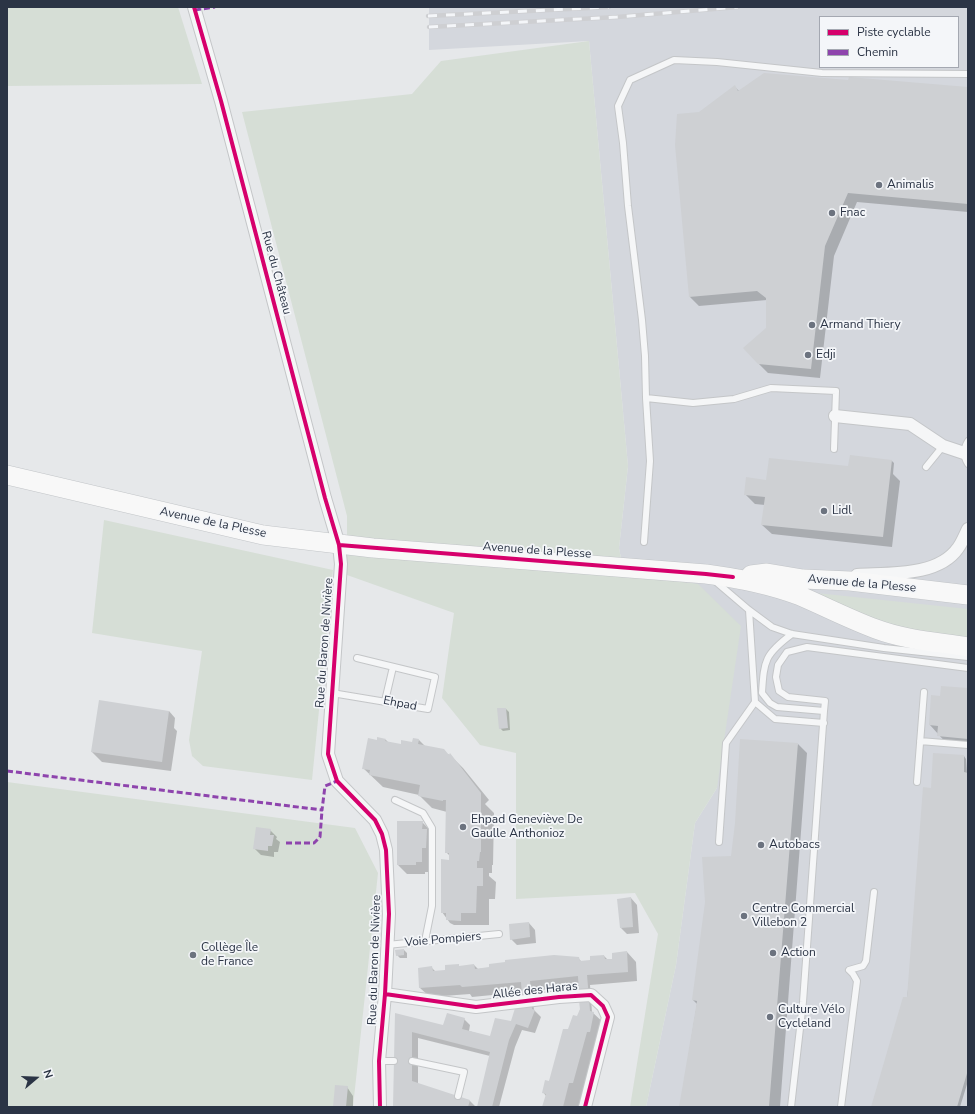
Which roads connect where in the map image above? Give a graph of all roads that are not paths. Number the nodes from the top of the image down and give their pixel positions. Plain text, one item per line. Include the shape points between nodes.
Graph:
1 (194, 7) edge
2 (968, 74) edge
3 (646, 398) junction
4 (835, 416) junction
5 (968, 441) edge
6 (943, 446) junction
7 (834, 449) dead end
8 (966, 459) edge
9 (926, 466) dead end
10 (7, 475) edge
11 (968, 529) edge
12 (644, 542) dead end
13 (339, 545) junction
14 (706, 574) junction
15 (733, 578) junction
16 (804, 579) junction
17 (968, 595) edge
18 (749, 610) junction
19 (792, 634) junction
20 (968, 647) edge
21 (357, 658) dead end
22 (968, 658) edge
23 (393, 667) junction
24 (968, 668) edge
25 (924, 692) dead end
26 (332, 693) junction
27 (385, 701) junction
28 (755, 702) junction
29 (824, 711) junction
30 (824, 723) junction
31 (920, 741) junction
32 (968, 745) edge
33 (917, 782) dead end
34 (395, 800) dead end
35 (719, 842) dead end
36 (874, 892) dead end
37 (499, 934) dead end
38 (425, 941) junction
39 (387, 945) junction
40 (385, 994) junction
41 (379, 1061) junction
42 (394, 1061) dead end
43 (412, 1062) dead end
44 (458, 1096) dead end
45 (380, 1107) edge
46 (585, 1107) edge
47 (791, 1107) edge
48 (841, 1107) edge

1 - 13 street, Rue du Château
2 - 3 lane via 822,73 674,60 630,80 618,106 642,320
3 - 4 lane via 692,403 734,399 771,388 836,391
3 - 12 lane via 650,461
4 - 6 street via 910,424
4 - 7 lane
5 - 8 lane via 964,447
6 - 8 street
6 - 9 lane
10 - 13 main road, Avenue de la Plesse via 263,535
11 - 16 street via 958,549 940,565 916,572
13 - 14 main road, Avenue de la Plesse
13 - 26 street, Rue du Baron de Nivière via 341,564
14 - 15 main road, Avenue de la Plesse
14 - 18 lane
15 - 16 main road, Avenue de la Plesse via 767,573
15 - 20 main road, Avenue de la Plesse via 797,595 877,630 914,639
16 - 17 main road, Avenue de la Plesse via 850,581
18 - 19 lane via 772,627
18 - 28 lane
19 - 22 lane
19 - 29 lane via 778,644 767,657 762,693 777,707
21 - 23 lane, Ehpad
23 - 27 lane
23 - 27 lane, Ehpad via 435,678 428,710
24 - 29 lane via 807,647 787,652 778,665 776,678 779,691 788,697 825,701
25 - 31 lane
26 - 27 lane, Ehpad
26 - 39 street, Rue du Baron de Nivière via 328,754 337,781 375,820 386,850 389,914
28 - 30 lane via 775,719
28 - 35 lane via 726,743
29 - 30 lane
30 - 47 lane via 803,1002
31 - 32 lane
31 - 33 lane
34 - 38 lane via 423,814 432,828 432,906
36 - 48 lane via 866,961 863,966 849,970 857,981
37 - 38 lane, Voie Pompiers
38 - 39 lane, Voie Pompiers
39 - 40 street, Rue du Baron de Nivière
40 - 41 street, Rue du Baron de Nivière
40 - 46 street, Allée des Haras via 476,1007 591,995 603,1006 608,1017
41 - 42 lane
41 - 45 street, Rue du Baron de Nivière
43 - 44 lane via 464,1072

